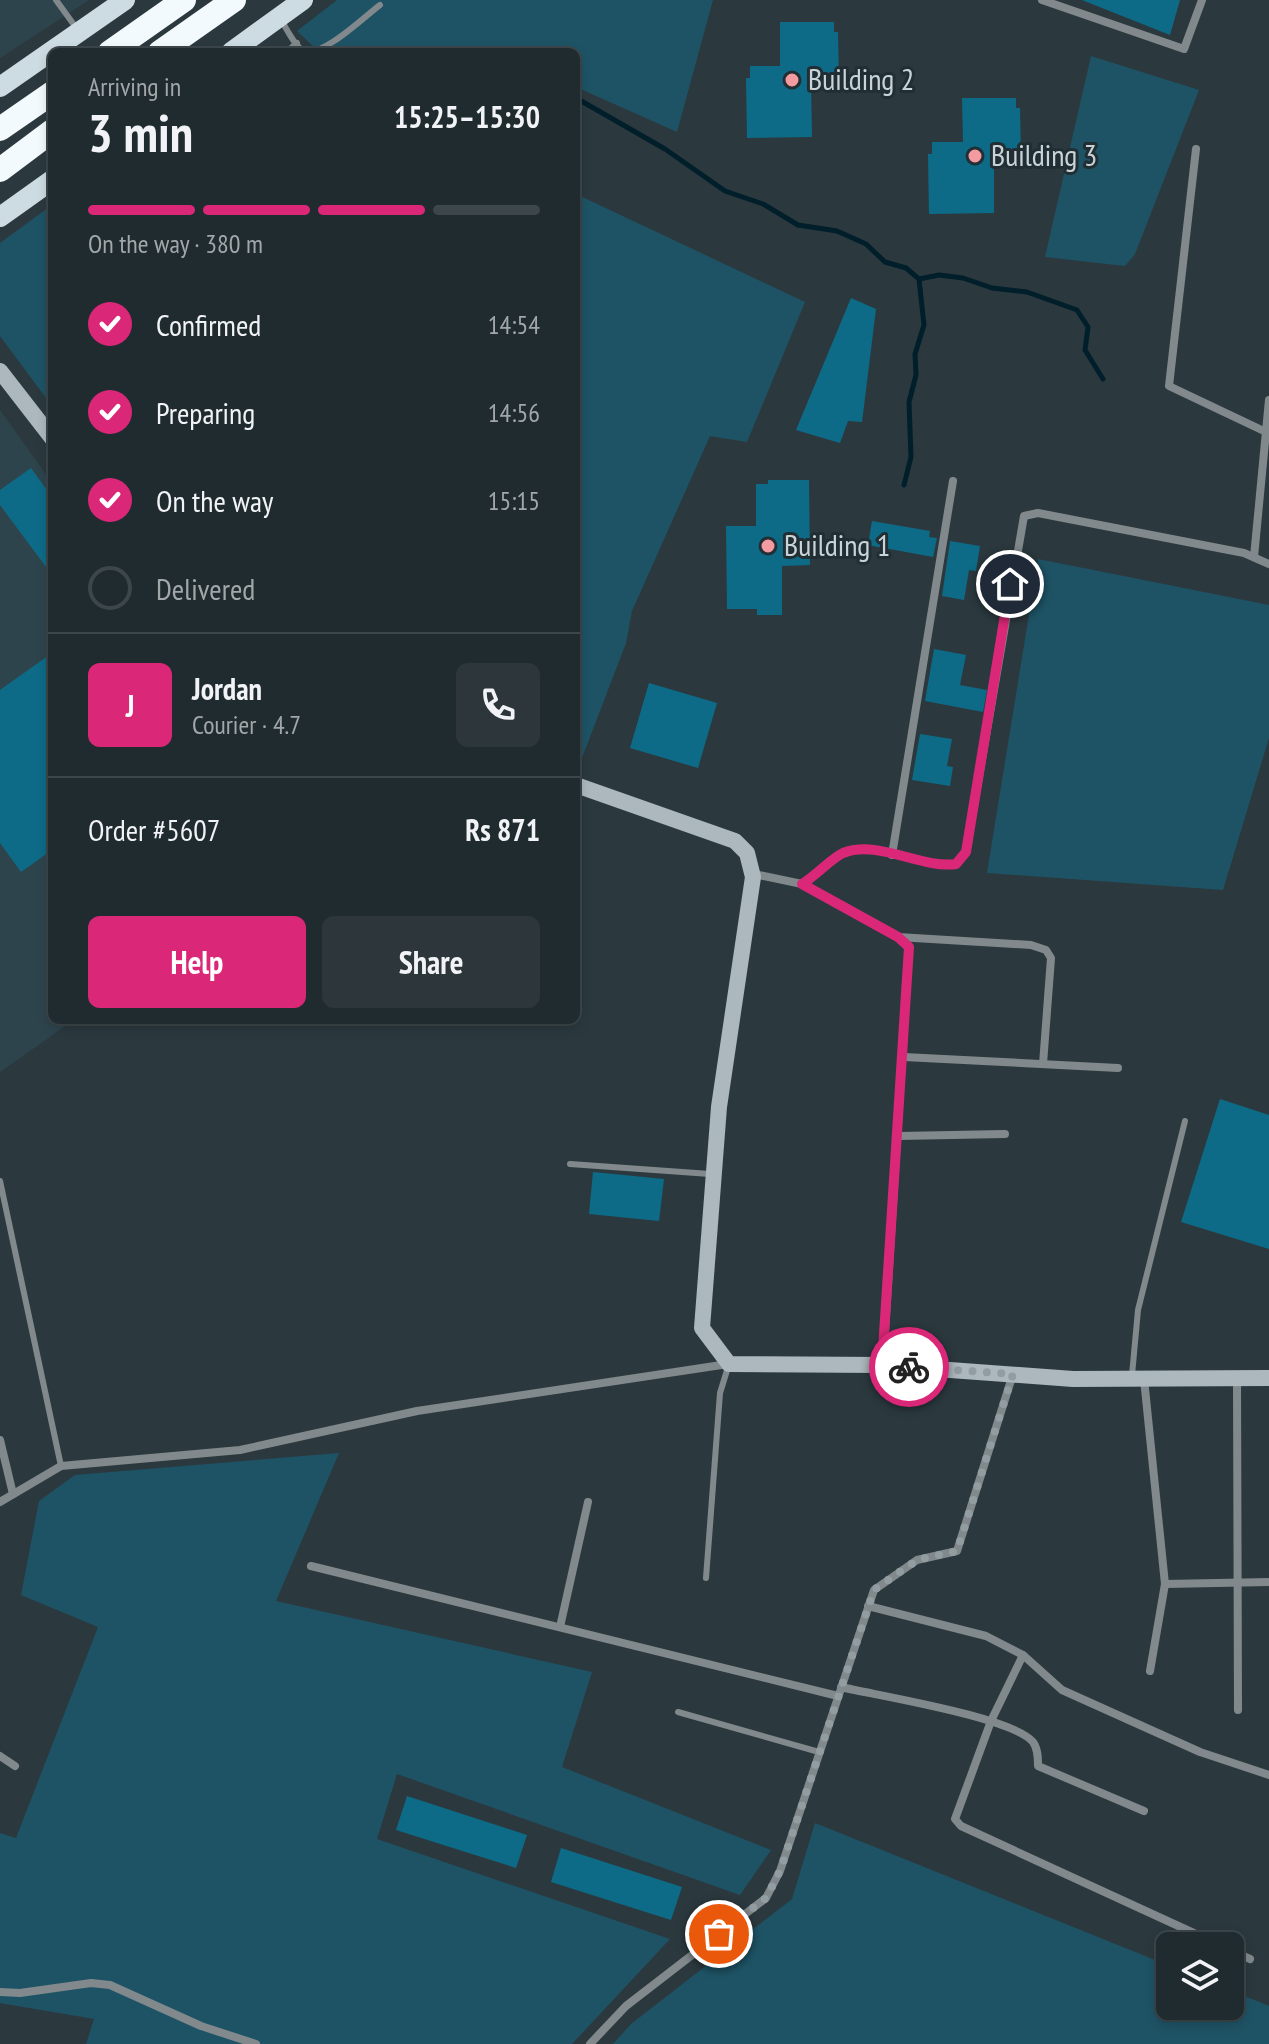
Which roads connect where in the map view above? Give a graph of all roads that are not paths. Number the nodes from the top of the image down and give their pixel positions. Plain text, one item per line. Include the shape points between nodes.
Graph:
1 (56, 0) edge
2 (125, 0) edge
3 (184, 0) edge
4 (234, 0) edge
5 (303, 0) edge
6 (1042, 0) edge
7 (1202, 0) edge
8 (380, 5) dead end
9 (279, 17) junction
10 (79, 32) junction
11 (297, 43) junction
12 (56, 48) edge
13 (116, 48) edge
14 (166, 48) edge
15 (236, 48) edge
16 (291, 48) edge
17 (304, 48) edge
18 (324, 48) edge
19 (48, 54) edge
20 (0, 87) edge
21 (48, 96) edge
22 (0, 129) edge
23 (48, 134) edge
24 (1196, 149) dead end
25 (0, 170) edge
26 (48, 183) edge
27 (0, 217) edge
28 (0, 371) edge
29 (1269, 400) edge
30 (1266, 432) junction
31 (48, 433) edge
32 (953, 481) dead end
33 (1254, 557) junction
34 (1269, 564) edge
35 (580, 786) edge
36 (892, 855) junction
37 (753, 874) junction
38 (802, 884) junction
39 (898, 937) junction
40 (904, 1057) junction
41 (1043, 1064) junction
42 (1118, 1068) dead end
43 (1185, 1121) dead end
44 (1005, 1134) dead end
45 (898, 1136) junction
46 (570, 1164) dead end
47 (714, 1174) junction
48 (0, 1181) edge
49 (729, 1364) junction
50 (882, 1365) junction
51 (1013, 1374) junction
52 (1237, 1378) junction
53 (1269, 1378) edge
54 (1138, 1379) junction
55 (0, 1440) edge
56 (61, 1466) junction
57 (13, 1494) junction
58 (0, 1502) edge
59 (588, 1502) dead end
60 (311, 1566) dead end
61 (706, 1578) dead end
62 (1269, 1582) edge
63 (1238, 1583) junction
64 (1165, 1584) junction
65 (868, 1606) junction
66 (560, 1627) junction
67 (1023, 1655) junction
68 (1150, 1671) dead end
69 (840, 1691) junction
70 (1238, 1710) dead end
71 (678, 1712) dead end
72 (991, 1721) junction
73 (819, 1752) junction
74 (0, 1756) edge
75 (15, 1766) dead end
76 (1269, 1775) edge
77 (1144, 1811) dead end
78 (1192, 1932) edge
79 (1244, 1956) edge
80 (1250, 1959) dead end
81 (0, 1992) edge
82 (256, 2044) edge
83 (590, 2044) edge

1 - 10 lane
2 - 10 main road
3 - 13 highway
4 - 14 highway
5 - 9 main road
6 - 7 street via 1184,49
8 - 18 lane
9 - 11 lane
9 - 15 main road
10 - 12 main road
11 - 16 lane
11 - 17 lane
19 - 20 main road
21 - 22 highway
23 - 25 highway
24 - 30 street via 1169,386
26 - 27 main road
28 - 31 street
29 - 30 street
30 - 33 street
32 - 36 street
33 - 34 street
33 - 36 street via 1038,513 1024,516 966,852 956,864 942,866
35 - 37 street via 735,841 747,853
36 - 38 street via 842,853
37 - 38 street
37 - 47 street
38 - 39 street
39 - 40 street via 909,947
39 - 41 street via 1046,950 1051,958
40 - 41 street
40 - 45 street
41 - 42 street
43 - 54 lane via 1138,1310
44 - 45 street
45 - 50 street
46 - 47 lane
47 - 49 street via 702,1328
48 - 56 lane
49 - 50 street
49 - 56 street via 417,1411 240,1450
49 - 61 lane via 720,1393
50 - 51 street
51 - 54 street
51 - 65 street via 957,1551 917,1560 874,1590
52 - 53 street
52 - 54 street
52 - 63 street
54 - 64 street
55 - 57 street
56 - 57 street
57 - 58 street
59 - 66 street
60 - 66 street
62 - 63 street
63 - 64 street
63 - 70 street
64 - 68 street
65 - 67 street via 986,1636
65 - 69 street
66 - 69 street
67 - 72 street
67 - 76 street via 1062,1690 1200,1752
69 - 72 street
69 - 73 street
71 - 73 lane
72 - 77 street via 1032,1741 1038,1766
72 - 78 street via 956,1808 961,1826
73 - 83 street via 766,1898 626,2006
74 - 75 street
79 - 80 street
81 - 82 street via 110,1985

